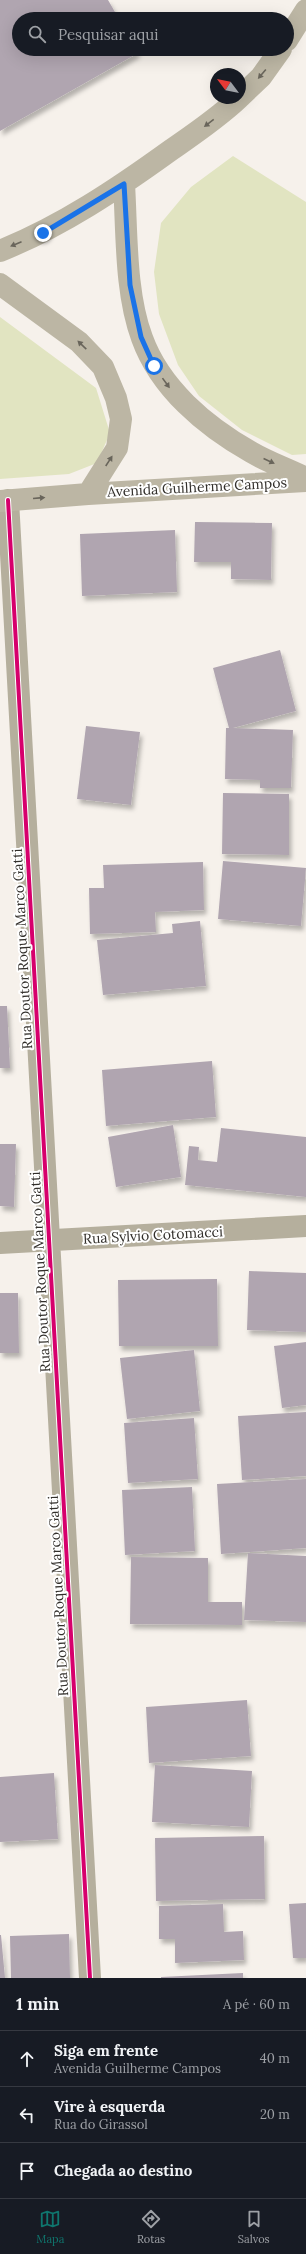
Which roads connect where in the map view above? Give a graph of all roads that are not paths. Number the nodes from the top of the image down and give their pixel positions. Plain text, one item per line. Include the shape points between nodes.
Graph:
1 (306, 10) edge
2 (294, 29) edge
3 (276, 56) edge
4 (246, 90) edge
5 (231, 104) edge
6 (124, 184) junction
7 (0, 251) edge
8 (0, 284) edge
9 (306, 478) edge
10 (306, 481) edge
11 (88, 494) junction
12 (4, 501) edge
13 (306, 1226) edge
14 (49, 1241) junction
15 (0, 1243) edge
16 (90, 1978) edge

1 - 2 main road
3 -> 4 main road
5 -> 6 main road via 205,126
6 -> 7 main road via 43,233
6 -> 9 main road, Avenida Guilherme Campos via 130,285 141,337 154,366 173,392 209,423 251,452
11 -> 8 main road, Avenida Guilherme Campos via 117,448 121,419 114,392 103,366 79,342
10 - 11 main road, Avenida Guilherme Campos
12 -> 11 main road, Avenida Guilherme Campos
12 - 14 street, Rua Doutor Roque Marco Gatti via 12,566
13 - 14 street, Rua Sylvio Cotomacci
14 - 15 street, Rua Sylvio Cotomacci
14 - 16 street, Rua Doutor Roque Marco Gatti

